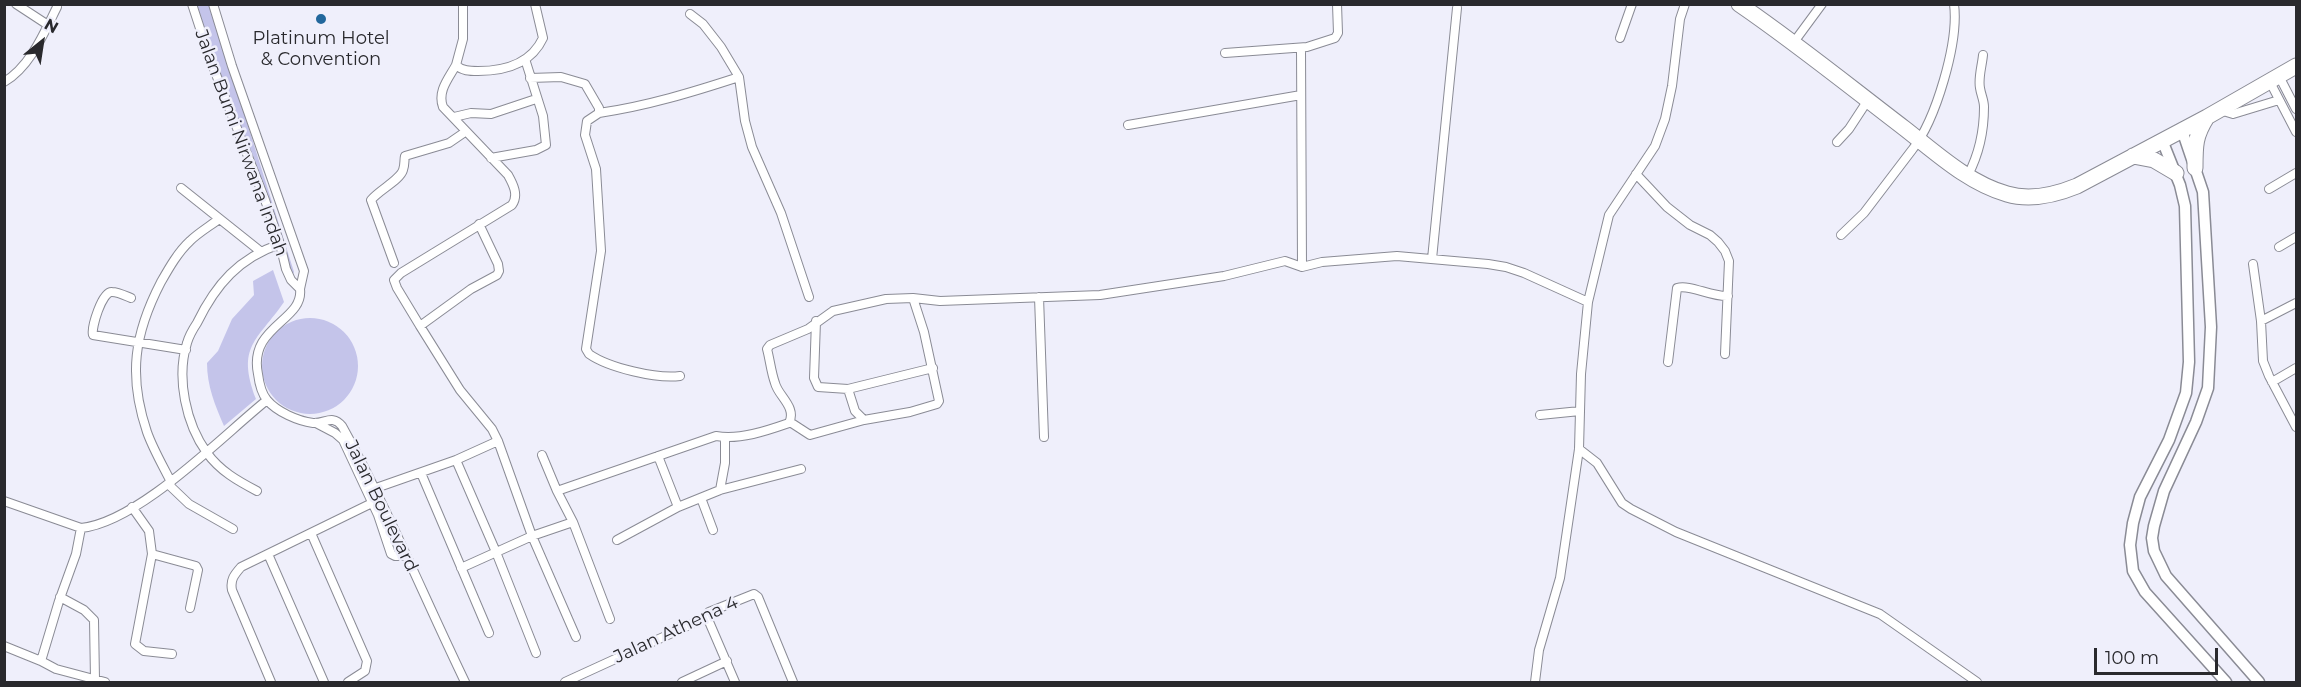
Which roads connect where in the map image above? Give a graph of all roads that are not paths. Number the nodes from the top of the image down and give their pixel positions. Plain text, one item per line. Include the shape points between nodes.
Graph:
1 (16, 4) edge
2 (192, 4) edge
3 (213, 4) edge
4 (463, 4) edge
5 (536, 4) edge
6 (1337, 4) edge
7 (1632, 4) edge
8 (1685, 4) edge
9 (1739, 4) edge
10 (1822, 4) edge
11 (1954, 4) edge
12 (57, 7) dead end
13 (1457, 8) dead end
14 (690, 14) dead end
15 (48, 25) junction
16 (1620, 38) dead end
17 (1794, 42) junction
18 (1301, 48) junction
19 (1226, 53) dead end
20 (1983, 55) dead end
21 (525, 59) junction
22 (456, 65) junction
23 (2296, 66) edge
24 (739, 77) junction
25 (530, 78) junction
26 (2274, 79) junction
27 (4, 82) edge
28 (1301, 95) junction
29 (2291, 98) junction
30 (537, 99) junction
31 (1868, 100) junction
32 (2280, 102) junction
33 (2296, 109) edge
34 (2213, 113) junction
35 (598, 114) junction
36 (453, 117) junction
37 (1128, 125) dead end
38 (462, 129) junction
39 (2182, 130) junction
40 (2296, 132) edge
41 (1920, 140) junction
42 (2163, 140) junction
43 (1837, 142) dead end
44 (2133, 156) junction
45 (491, 158) junction
46 (2195, 168) junction
47 (2176, 173) junction
48 (2296, 173) edge
49 (1636, 174) junction
50 (1968, 175) junction
51 (181, 188) dead end
52 (2269, 189) dead end
53 (2203, 192) junction
54 (2184, 198) junction
55 (219, 219) junction
56 (479, 224) junction
57 (1841, 235) dead end
58 (2296, 237) edge
59 (280, 244) junction
60 (2279, 247) dead end
61 (260, 251) junction
62 (1432, 259) junction
63 (394, 263) dead end
64 (2253, 264) dead end
65 (1302, 267) junction
66 (300, 289) junction
67 (1728, 296) junction
68 (809, 297) dead end
69 (1039, 297) junction
70 (131, 298) dead end
71 (913, 298) junction
72 (1588, 302) junction
73 (2296, 303) edge
74 (816, 321) junction
75 (2261, 321) junction
76 (420, 326) junction
77 (137, 343) junction
78 (186, 350) junction
79 (1725, 354) dead end
80 (1668, 362) dead end
81 (933, 368) junction
82 (2296, 368) edge
83 (680, 375) dead end
84 (2272, 382) junction
85 (848, 389) junction
86 (267, 400) junction
87 (1580, 411) junction
88 (1540, 414) dead end
89 (864, 420) junction
90 (790, 422) junction
91 (316, 423) junction
92 (2296, 427) edge
93 (1044, 437) dead end
94 (725, 438) junction
95 (498, 441) junction
96 (1579, 449) junction
97 (206, 452) junction
98 (542, 455) dead end
99 (658, 456) junction
100 (456, 460) junction
101 (801, 469) dead end
102 (421, 473) junction
103 (170, 483) junction
104 (376, 488) junction
105 (720, 490) junction
106 (257, 491) dead end
107 (556, 491) junction
108 (701, 498) junction
109 (4, 501) edge
110 (372, 503) junction
111 (132, 507) junction
112 (678, 507) junction
113 (573, 522) junction
114 (81, 528) junction
115 (233, 529) dead end
116 (713, 530) dead end
117 (311, 533) junction
118 (532, 536) junction
119 (617, 540) dead end
120 (496, 552) junction
121 (152, 554) junction
122 (268, 554) junction
123 (405, 556) junction
124 (461, 568) junction
125 (60, 597) junction
126 (190, 608) dead end
127 (707, 617) junction
128 (610, 620) dead end
129 (489, 633) dead end
130 (576, 637) dead end
131 (4, 646) edge
132 (536, 653) dead end
133 (172, 654) dead end
134 (41, 661) junction
135 (727, 661) junction
136 (95, 680) junction
137 (105, 682) edge
138 (271, 682) edge
139 (324, 682) edge
140 (348, 682) edge
141 (465, 682) edge
142 (565, 682) edge
143 (682, 682) edge
144 (735, 682) edge
145 (793, 682) edge
146 (1535, 682) edge
147 (1977, 682) edge
148 (2226, 682) edge
149 (2259, 682) edge

1 - 15 street
2 - 59 street, Jalan Bumi Nirwana Indah
3 - 66 street, Jalan Bumi Nirwana Indah via 304,272
4 - 22 street via 464,39
5 - 21 street via 543,38
6 - 18 street via 1337,36
7 - 16 street
8 - 49 street via 1665,119 1655,146
9 - 17 highway
10 - 17 street
11 - 41 street via 1955,28 1938,99
12 - 15 street
13 - 62 street
14 - 24 street via 703,24
15 - 27 street via 21,68
17 - 31 highway
18 - 19 street
18 - 28 street
20 - 50 street via 1979,85 1984,103 1983,131
21 - 22 street via 498,71 464,70
21 - 25 street
22 - 36 street via 441,99
23 - 26 highway
24 - 35 street via 687,94
24 - 68 street via 752,147 781,213
25 - 30 street
25 - 35 street via 561,77 585,84 600,108
26 - 29 street
26 - 32 street
26 - 34 highway
28 - 37 street
28 - 65 street
29 - 32 street
29 - 33 street
30 - 36 street via 491,114
30 - 45 street via 546,145
31 - 41 highway
31 - 43 street
32 - 34 street via 2233,114
32 - 40 street
34 - 39 highway
34 - 46 highway via 2198,130
35 - 83 street via 587,121 585,135 596,169 601,251 586,349 595,358 617,366 661,377
36 - 38 street
38 - 45 street
38 - 63 street via 449,143 405,156 400,176 371,200
39 - 42 highway
39 - 46 street
41 - 50 highway
41 - 57 street
42 - 44 highway
42 - 47 street
44 - 47 highway via 2154,160
44 - 50 highway via 2078,186 2042,196 2008,194
45 - 56 street via 508,175 515,198 512,205
46 - 53 street
47 - 54 street
48 - 52 street
49 - 67 street via 1667,207 1710,235 1725,251 1729,261
49 - 72 street via 1609,215
51 - 55 street
53 - 54 street
53 - 149 street via 2211,327 2208,388 2164,491 2152,538 2166,576
54 - 148 street via 2189,362 2186,393 2169,440 2140,497 2130,545 2133,571 2145,592
55 - 61 street
55 - 77 street via 190,241 168,270 149,305
56 - 76 street via 499,271 497,275
56 - 76 street via 394,280
58 - 60 street
59 - 61 street
59 - 66 street, Jalan Bumi Nirwana Indah via 291,280
61 - 78 street via 220,284 202,311
62 - 65 street via 1396,256
62 - 72 street via 1506,267
64 - 75 street
65 - 69 street via 1285,261 1154,288
66 - 86 street via 297,307 274,326 257,354 258,374
67 - 79 street
67 - 80 street via 1677,288
69 - 71 street via 940,301
69 - 93 street
70 - 77 street via 108,293 92,332 96,337
71 - 74 street via 886,299 833,311
71 - 81 street
72 - 87 street
73 - 75 street
74 - 85 street via 815,384 825,389
74 - 90 street via 767,349 775,386 786,398
75 - 84 street via 2264,361
76 - 95 street
77 - 78 street
77 - 103 street via 135,362 142,415
78 - 97 street via 184,390 189,416
81 - 85 street
81 - 89 street via 937,404
82 - 84 street
84 - 92 street
85 - 89 street via 855,411
86 - 91 street, Jalan Boulevard via 294,418
86 - 97 street
87 - 88 street
87 - 96 street
89 - 90 street via 810,435
90 - 94 street via 763,432
91 - 104 street, Jalan Boulevard via 337,420
91 - 110 street via 343,440
94 - 99 street via 716,436
94 - 105 street
95 - 100 street
95 - 118 street
96 - 146 street via 1560,578 1539,650
96 - 147 street via 1597,463 1622,503 1631,509 1676,532 1880,614
97 - 103 street
97 - 106 street via 220,468
98 - 107 street
99 - 107 street
99 - 112 street
100 - 102 street
100 - 120 street
101 - 105 street
102 - 104 street
102 - 124 street
103 - 111 street
103 - 115 street via 189,504
104 - 123 street, Jalan Boulevard
105 - 108 street
107 - 113 street
108 - 112 street
108 - 116 street
109 - 114 street
110 - 117 street
110 - 123 street via 391,554
111 - 114 street via 110,521
111 - 121 street via 149,531
112 - 119 street
113 - 118 street
113 - 128 street
114 - 125 street
117 - 122 street
117 - 140 street via 367,662 365,671
118 - 120 street
118 - 130 street
120 - 124 street
120 - 132 street
121 - 126 street via 196,566
121 - 133 street via 135,644 144,651
122 - 138 street via 241,567 230,583
122 - 139 street
123 - 141 street, Jalan Boulevard
124 - 129 street
125 - 134 street
125 - 136 street via 84,610 94,621
127 - 135 street
127 - 142 street, Jalan Athena 4
127 - 145 street, Jalan Athena 4 via 709,612 754,594 758,597
131 - 134 street
134 - 136 street
135 - 143 street
135 - 144 street
136 - 137 street

